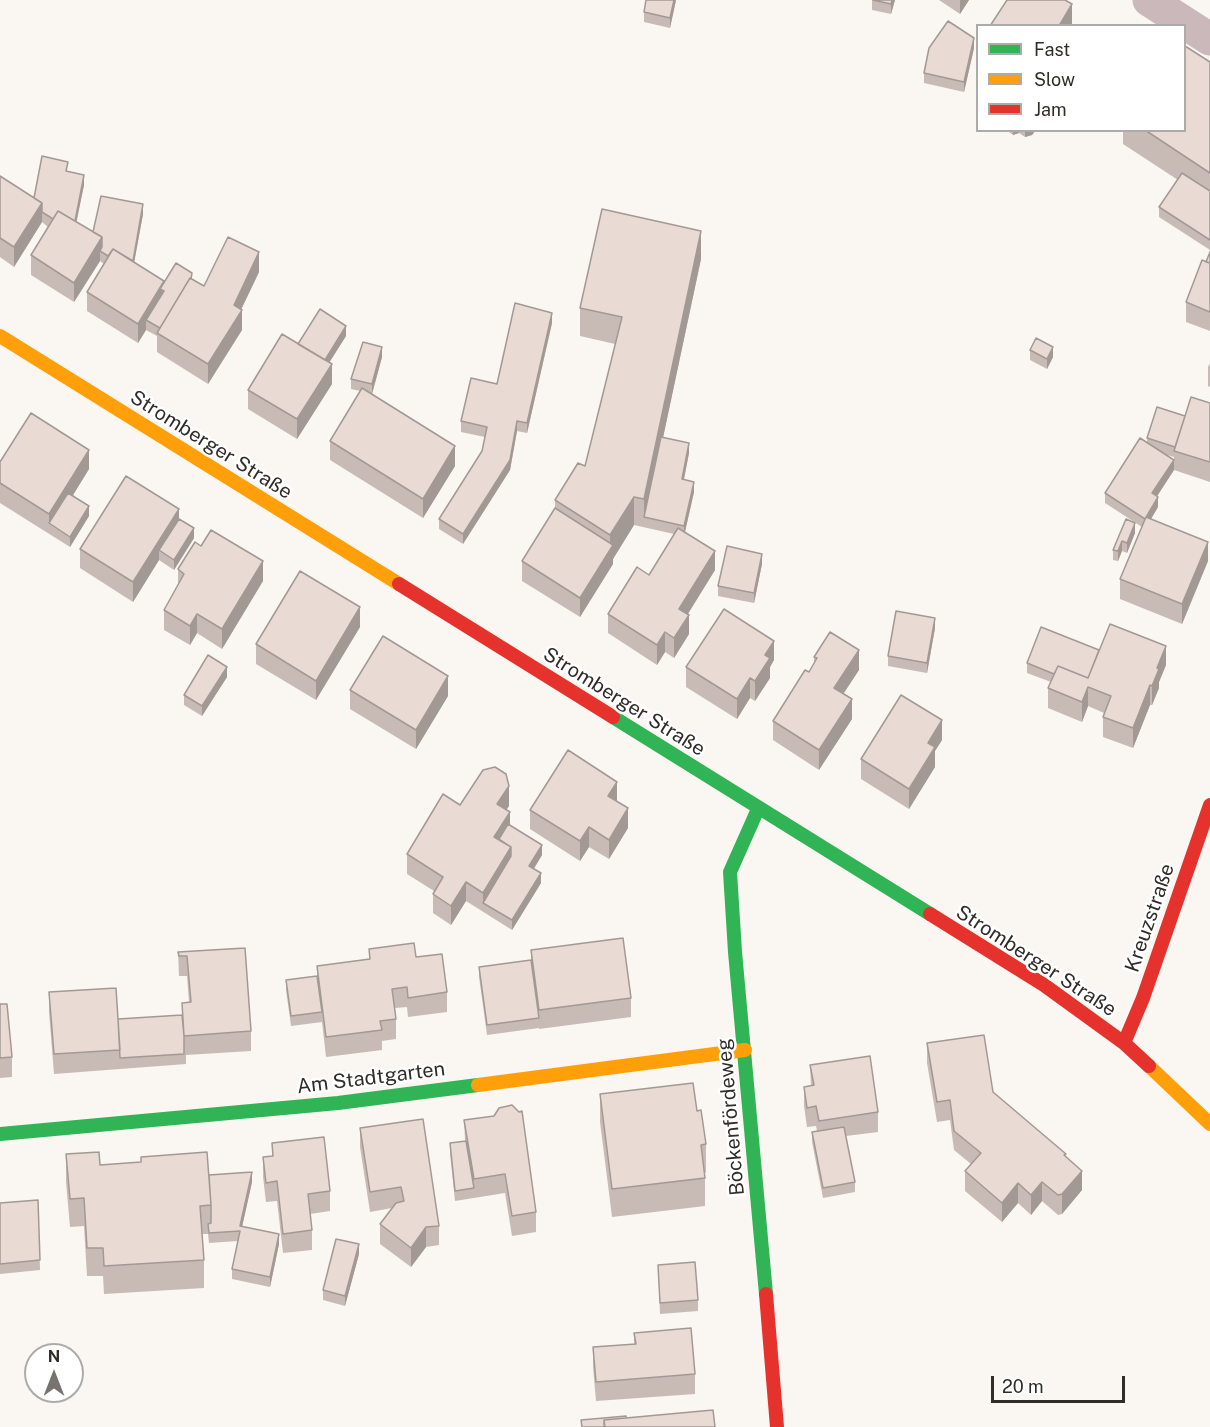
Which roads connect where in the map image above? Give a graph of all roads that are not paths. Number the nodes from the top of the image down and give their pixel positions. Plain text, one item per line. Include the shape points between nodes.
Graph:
1 (1149, 0) edge
2 (1210, 39) edge
3 (0, 336) edge
4 (1210, 805) edge
5 (758, 809) junction
6 (1124, 1043) junction
7 (745, 1050) junction
8 (1210, 1124) edge
9 (0, 1134) edge
10 (777, 1427) edge

1 - 2 street
3 - 5 street, Stromberger Straße
4 - 6 street, Kreuzstraße
5 - 6 street, Stromberger Straße via 1044,985
5 - 7 street, Böckenfördeweg via 730,872
6 - 8 street, Stromberger Straße
7 - 9 street, Am Stadtgarten via 338,1103
7 - 10 street, Böckenfördeweg

